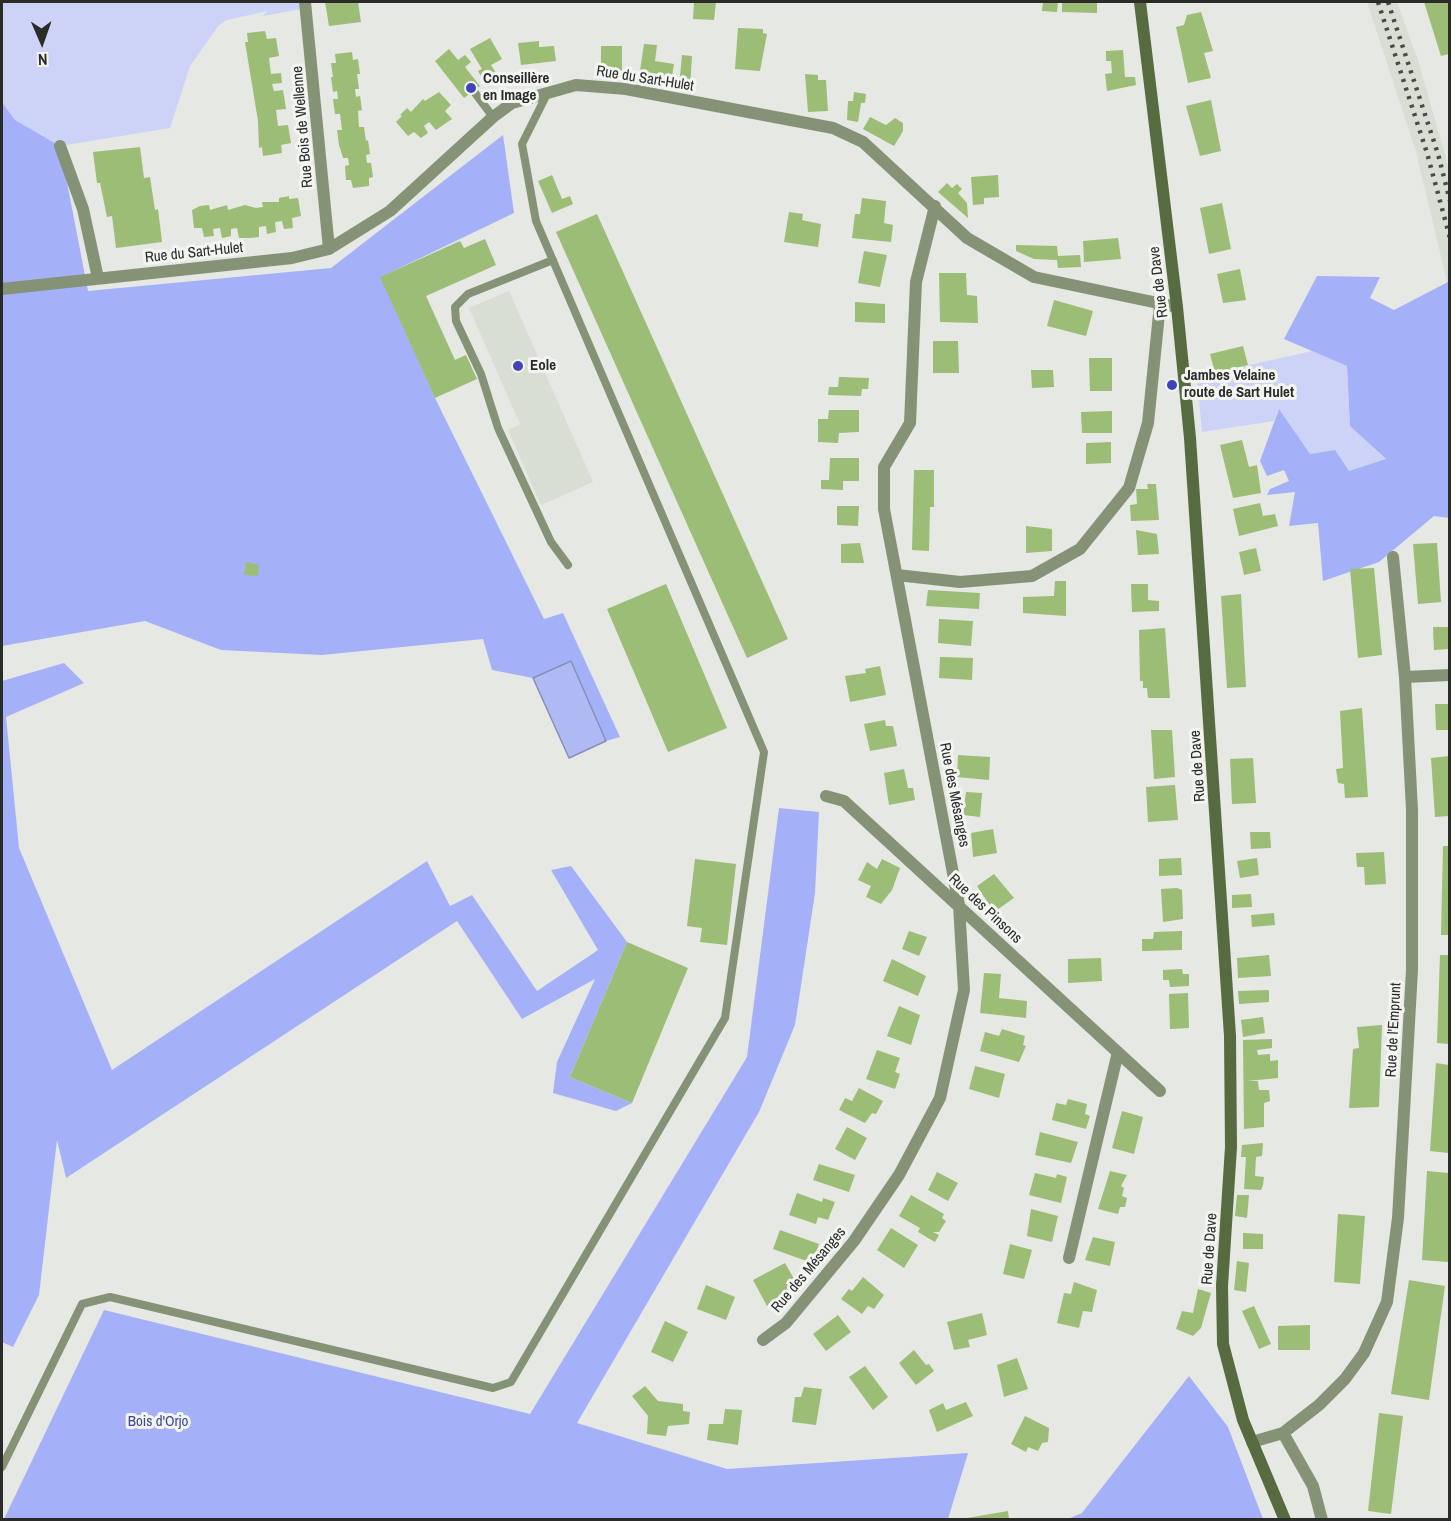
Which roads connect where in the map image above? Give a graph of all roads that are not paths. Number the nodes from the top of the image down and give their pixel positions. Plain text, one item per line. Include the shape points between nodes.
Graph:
1 (306, 2) edge
2 (1140, 2) edge
3 (549, 91) junction
4 (476, 93) dead end
5 (493, 117) junction
6 (60, 147) dead end
7 (935, 206) junction
8 (329, 249) junction
9 (553, 260) junction
10 (98, 278) junction
11 (2, 289) edge
12 (1160, 304) junction
13 (1178, 307) junction
14 (1393, 557) dead end
15 (568, 565) dead end
16 (897, 575) junction
17 (1449, 675) edge
18 (1405, 677) junction
19 (826, 796) dead end
20 (959, 905) junction
21 (1118, 1052) junction
22 (1160, 1091) dead end
23 (1069, 1258) dead end
24 (763, 1340) dead end
25 (1283, 1433) junction
26 (1252, 1442) junction
27 (2, 1467) edge
28 (1285, 1520) edge
29 (1322, 1520) edge

1 - 8 street, Rue Bois de Wellenne
2 - 13 main road, Rue de Dave
3 - 5 street, Rue du Sart-Hulet via 512,103
3 - 7 street, Rue du Sart-Hulet via 576,85 626,89 833,128 863,142
3 - 9 lane via 522,144 536,221
4 - 5 lane
5 - 8 street, Rue du Sart-Hulet via 390,211
6 - 10 street via 83,209
7 - 12 street, Rue du Sart-Hulet via 967,238 1034,277
7 - 16 street, Rue des Mésanges via 916,282 910,423 884,467 884,509
8 - 10 street, Rue du Sart-Hulet via 292,258
9 - 15 lane via 468,294 455,307 456,321 481,374 502,438 551,543
9 - 27 lane via 764,752 725,1018 511,1382 493,1388 110,1297 82,1304
10 - 11 street, Rue du Sart-Hulet
12 - 13 street, Rue du Sart-Hulet
12 - 16 street via 1148,423 1129,488 1080,549 1032,576 960,582
13 - 26 main road, Rue de Dave via 1203,610 1230,1036 1231,1136 1222,1286 1223,1344
14 - 18 street, Rue de l'Emprunt
16 - 20 street, Rue des Mésanges
17 - 18 street
18 - 25 street, Rue de l'Emprunt via 1412,810 1412,970 1398,1218 1388,1302 1364,1353 1345,1379
19 - 20 street, Rue des Pinsons via 844,801
20 - 21 street, Rue des Pinsons
20 - 24 street, Rue des Mésanges via 964,990 939,1098 898,1175 854,1241 786,1323
21 - 22 street, Rue des Pinsons
21 - 23 street
25 - 26 street, Rue de l'Emprunt
25 - 29 street via 1313,1486
26 - 28 main road, Rue de Dave

